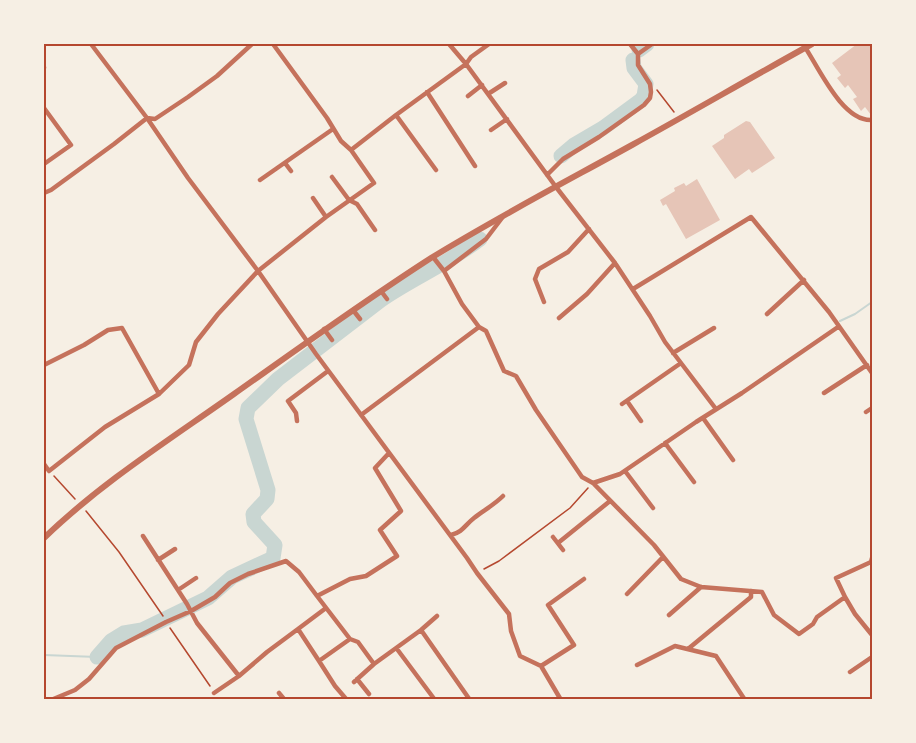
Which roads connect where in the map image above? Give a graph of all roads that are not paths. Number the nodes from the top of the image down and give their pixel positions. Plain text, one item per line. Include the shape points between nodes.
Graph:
1 (91, 44) edge
2 (252, 44) edge
3 (273, 44) edge
4 (449, 44) edge
5 (489, 44) edge
6 (630, 44) edge
7 (652, 44) edge
8 (807, 45) edge
9 (638, 54) junction
10 (466, 64) junction
11 (505, 83) dead end
12 (482, 85) junction
13 (427, 92) junction
14 (488, 94) junction
15 (468, 96) dead end
16 (44, 108) edge
17 (396, 115) junction
18 (147, 118) junction
19 (507, 119) junction
20 (873, 120) edge
21 (333, 129) junction
22 (491, 130) dead end
23 (351, 150) junction
24 (44, 153) edge
25 (49, 160) junction
26 (285, 163) junction
27 (44, 164) edge
28 (475, 166) dead end
29 (436, 170) dead end
30 (291, 171) dead end
31 (547, 175) junction
32 (332, 177) dead end
33 (260, 180) dead end
34 (556, 187) junction
35 (44, 193) edge
36 (313, 198) dead end
37 (349, 201) junction
38 (504, 216) junction
39 (326, 217) junction
40 (375, 230) dead end
41 (589, 230) junction
42 (435, 259) junction
43 (615, 263) junction
44 (443, 270) junction
45 (258, 271) junction
46 (804, 280) junction
47 (633, 289) junction
48 (544, 302) dead end
49 (767, 315) dead end
50 (559, 318) dead end
51 (479, 327) junction
52 (838, 327) junction
53 (714, 328) dead end
54 (324, 329) junction
55 (330, 338) dead end
56 (307, 341) junction
57 (673, 353) junction
58 (681, 363) junction
59 (44, 365) edge
60 (867, 365) junction
61 (328, 371) junction
62 (873, 373) edge
63 (824, 393) dead end
64 (159, 394) junction
65 (873, 408) edge
66 (716, 409) junction
67 (866, 412) dead end
68 (361, 415) junction
69 (703, 418) junction
70 (297, 421) dead end
71 (641, 421) dead end
72 (665, 443) junction
73 (389, 453) junction
74 (733, 460) dead end
75 (44, 464) edge
76 (625, 471) junction
77 (694, 482) dead end
78 (593, 483) junction
79 (503, 496) dead end
80 (610, 501) junction
81 (653, 508) dead end
82 (143, 536) dead end
83 (451, 536) junction
84 (554, 537) dead end
85 (44, 538) edge
86 (558, 543) junction
87 (175, 549) dead end
88 (562, 550) dead end
89 (663, 557) junction
90 (873, 558) edge
91 (158, 560) junction
92 (196, 578) dead end
93 (584, 579) dead end
94 (701, 587) junction
95 (178, 590) junction
96 (751, 591) junction
97 (627, 594) dead end
98 (317, 596) junction
99 (845, 597) junction
100 (326, 608) junction
101 (191, 611) junction
102 (669, 615) dead end
103 (437, 616) dead end
104 (298, 629) junction
105 (422, 630) junction
106 (873, 635) edge
107 (350, 639) junction
108 (397, 648) junction
109 (688, 649) junction
110 (873, 657) edge
111 (319, 662) junction
112 (374, 664) junction
113 (637, 665) dead end
114 (542, 666) junction
115 (850, 672) dead end
116 (239, 676) junction
117 (214, 693) road end
118 (279, 693) dead end
119 (369, 694) dead end
120 (51, 699) edge
121 (284, 699) edge
122 (347, 699) edge
123 (435, 699) edge
124 (470, 699) edge
125 (561, 699) edge
126 (746, 699) edge

1 - 18 street
2 - 18 street via 188,97 155,119
3 - 21 street
4 - 10 street
5 - 10 street
6 - 9 street
7 - 9 street
8 - 20 street via 840,102 861,119
8 - 34 street
9 - 31 street via 638,65 650,84 650,98 563,159
10 - 12 street
10 - 13 street
11 - 14 street
12 - 14 street
12 - 15 street
13 - 17 street
13 - 28 street
14 - 19 street
16 - 25 street via 71,145
17 - 23 street
17 - 29 street
18 - 35 street
18 - 45 street
19 - 22 street
19 - 31 street
21 - 23 street
21 - 26 street
23 - 37 street via 374,183
24 - 25 street
25 - 27 street
26 - 30 street
26 - 33 street
31 - 34 street
32 - 37 street
34 - 38 street
34 - 41 street
36 - 39 street
37 - 39 street
37 - 40 street via 357,204
38 - 42 street
38 - 44 street via 486,239
39 - 45 street
41 - 43 street
41 - 48 street via 568,252 539,268 535,279
42 - 44 street
42 - 54 street via 357,314
43 - 47 street
43 - 50 street
44 - 51 street
45 - 56 street
45 - 64 street via 196,342 189,365
46 - 47 street via 751,217
46 - 49 street
46 - 52 street
47 - 57 street
51 - 68 street
51 - 78 street via 486,331 504,371 516,376 582,477
52 - 60 street
52 - 66 street
53 - 57 street
54 - 55 street
54 - 56 street
56 - 61 street
56 - 85 street via 159,446
57 - 58 street
58 - 66 street
58 - 71 street via 624,403
59 - 64 street via 108,330 122,328
60 - 62 street
60 - 63 street
61 - 68 street
61 - 70 street via 288,400
64 - 75 street via 105,427 49,471
65 - 67 street
66 - 69 street
68 - 73 street
69 - 72 street
69 - 74 street
72 - 76 street
72 - 77 street
73 - 83 street
73 - 98 street via 375,468 401,511 380,530 398,556 366,576 350,579
76 - 78 street
76 - 81 street
78 - 80 street
79 - 83 street
80 - 86 street
80 - 89 street
82 - 91 street
83 - 114 street via 508,614 520,656
84 - 86 street
86 - 88 street
87 - 91 street
89 - 94 street via 681,579
89 - 97 street
90 - 99 street via 836,578
91 - 95 street
92 - 95 street
93 - 114 street via 548,605 574,645
94 - 96 street
94 - 102 street
95 - 101 street
96 - 99 street via 762,592 774,615 799,634
96 - 109 street via 751,597
98 - 100 street
98 - 101 street via 286,561 230,583
99 - 106 street
100 - 104 street
100 - 107 street
101 - 116 street
101 - 120 street via 165,619 116,648 75,690
103 - 105 street
104 - 111 street
104 - 116 street
105 - 108 street
105 - 124 street
107 - 111 street
107 - 112 street via 358,642
108 - 112 street
108 - 123 street
109 - 113 street via 675,646
109 - 126 street via 716,657
110 - 115 street
111 - 122 street
112 - 119 street via 356,681
114 - 125 street
116 - 117 street
118 - 121 street

